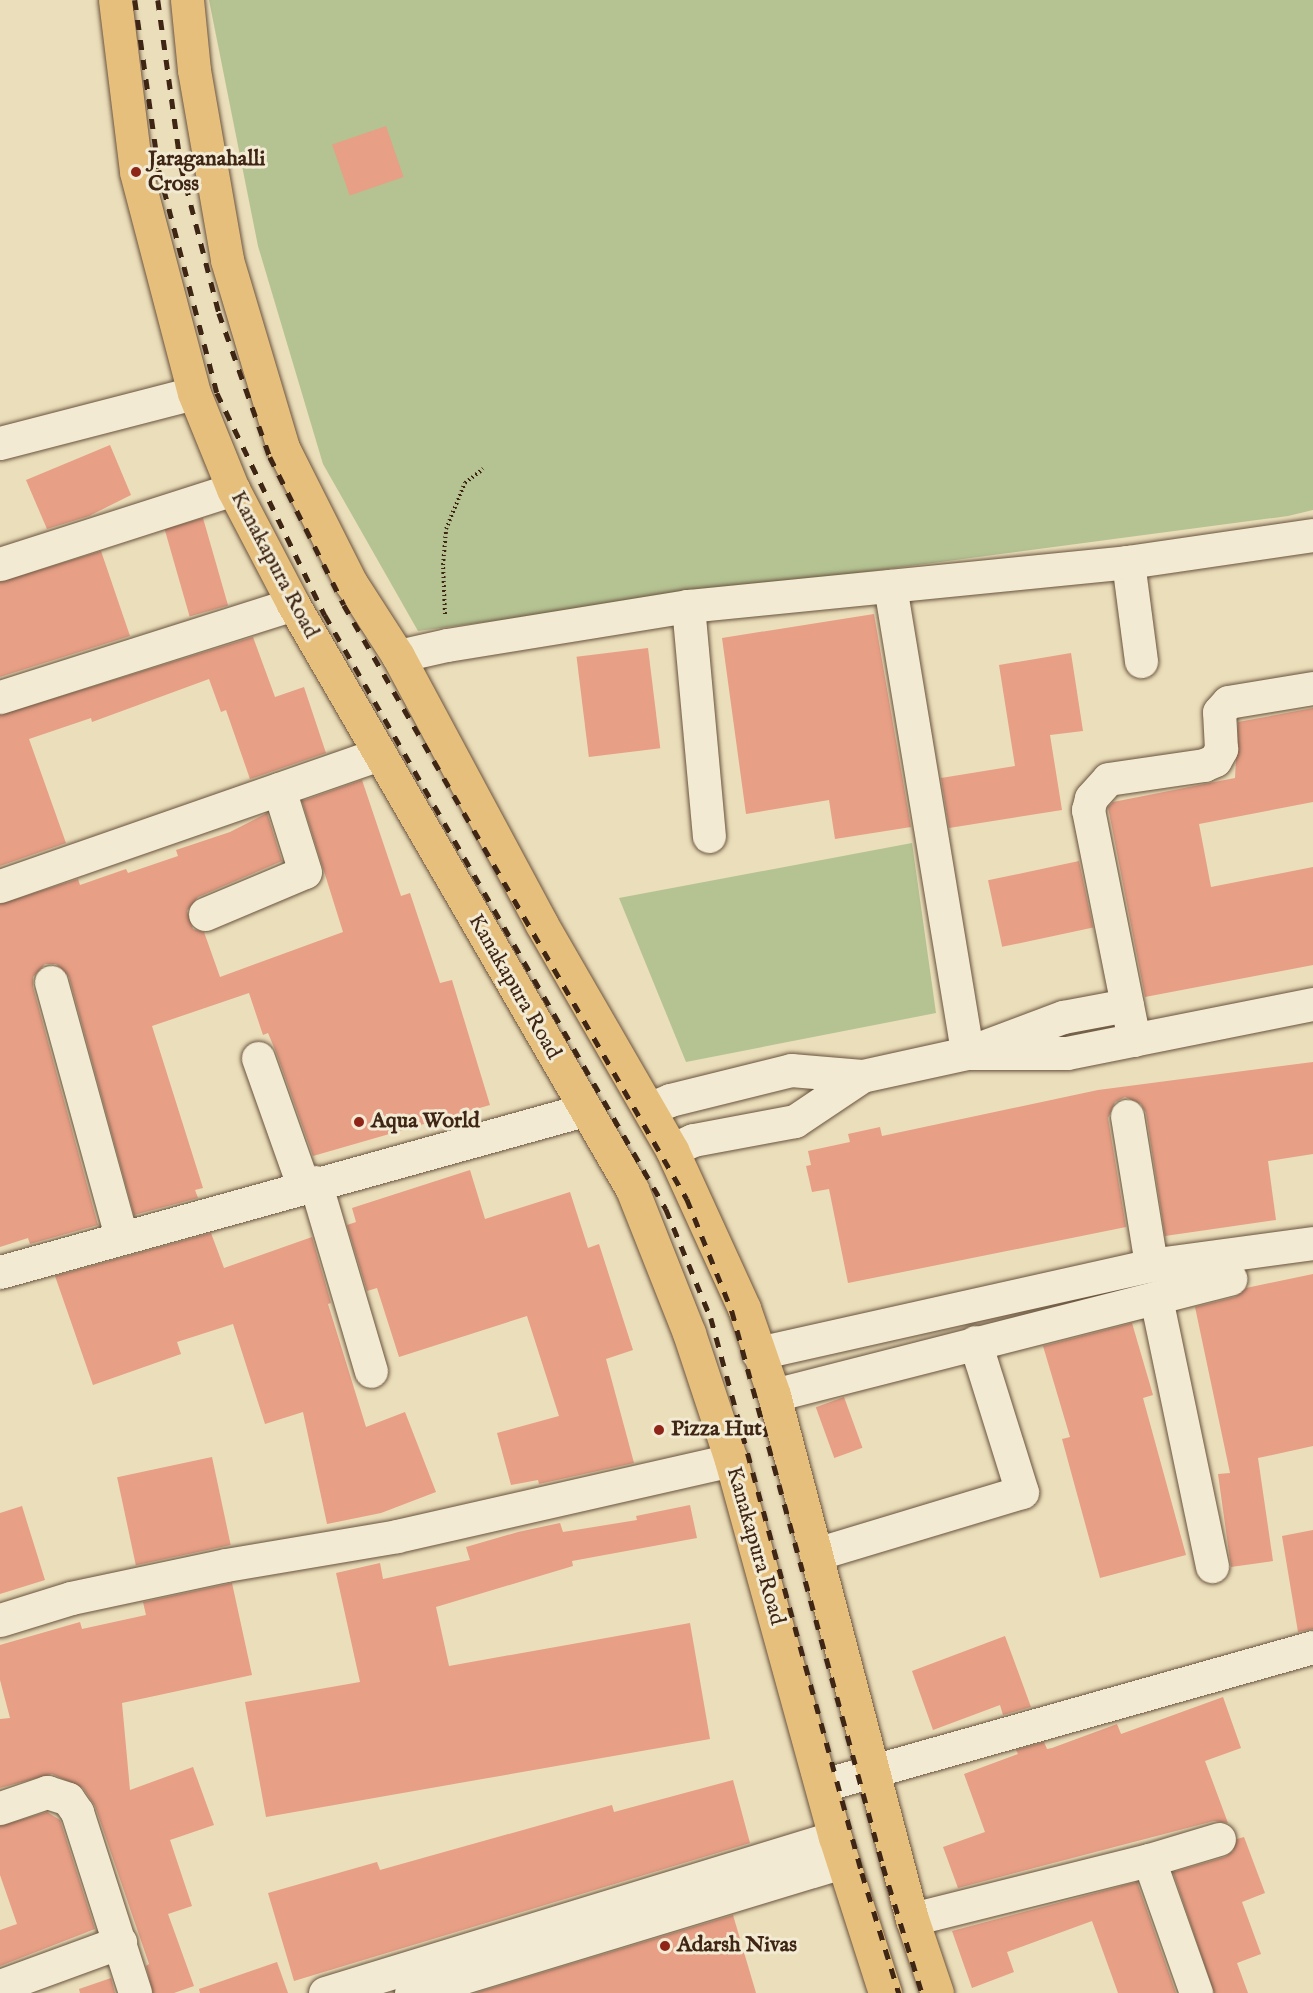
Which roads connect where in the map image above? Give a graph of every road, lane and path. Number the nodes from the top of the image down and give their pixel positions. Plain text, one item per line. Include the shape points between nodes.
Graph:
1 (114, 0) edge
2 (187, 0) edge
3 (194, 393) junction
4 (0, 443) edge
5 (483, 469) dead end
6 (233, 489) junction
7 (1313, 535) edge
8 (1128, 562) junction
9 (0, 564) edge
10 (890, 586) junction
11 (293, 604) junction
12 (688, 606) junction
13 (447, 645) junction
14 (398, 657) junction
15 (1141, 661) dead end
16 (1313, 688) edge
17 (0, 697) edge
18 (380, 754) junction
19 (279, 789) junction
20 (709, 836) dead end
21 (0, 886) edge
22 (205, 914) dead end
23 (51, 982) dead end
24 (1313, 1004) edge
25 (1126, 1005) junction
26 (1134, 1040) junction
27 (967, 1053) junction
28 (258, 1058) dead end
29 (862, 1076) junction
30 (649, 1109) junction
31 (584, 1110) junction
32 (1127, 1116) dead end
33 (672, 1150) junction
34 (309, 1184) junction
35 (121, 1237) junction
36 (1313, 1243) edge
37 (1151, 1265) junction
38 (0, 1272) edge
39 (1230, 1279) dead end
40 (1156, 1298) junction
41 (975, 1342) junction
42 (758, 1353) junction
43 (371, 1371) dead end
44 (774, 1395) junction
45 (730, 1460) junction
46 (816, 1554) junction
47 (1212, 1566) dead end
48 (0, 1620) edge
49 (1313, 1647) edge
50 (874, 1769) junction
51 (823, 1785) junction
52 (0, 1808) edge
53 (1219, 1839) dead end
54 (838, 1850) junction
55 (1149, 1860) junction
56 (912, 1919) junction
57 (120, 1942) junction
58 (0, 1986) edge
59 (135, 1993) edge
60 (325, 1993) edge
61 (411, 1993) edge
62 (885, 1993) edge
63 (937, 1993) edge
64 (1196, 1993) edge

1 - 3 highway, Kanakapura Road via 136,172
2 - 14 highway via 194,70 227,260 283,448 351,583
3 - 4 street
3 - 6 highway, Kanakapura Road
5 - 13 path via 465,483 446,529 443,565
6 - 9 street
6 - 11 highway, Kanakapura Road
7 - 8 street
8 - 10 street
8 - 15 street
10 - 12 street
10 - 27 street
11 - 17 street
11 - 18 highway, Kanakapura Road
12 - 13 street
12 - 20 street
13 - 14 street
14 - 30 highway via 541,923
16 - 25 street via 1228,702 1218,712 1221,749 1215,760 1108,779 1090,798 1088,810
18 - 19 street
18 - 31 highway, Kanakapura Road
19 - 21 street
19 - 22 street via 305,872
23 - 35 street
24 - 26 street
25 - 26 street
25 - 27 street via 1063,1017
26 - 27 street via 1067,1053
27 - 29 street
28 - 34 street
29 - 30 street via 791,1070 670,1100
29 - 33 street via 795,1121 693,1140
30 - 33 highway
31 - 34 street
31 - 45 highway, Kanakapura Road via 632,1189 689,1333
32 - 37 street
33 - 42 highway via 744,1308
34 - 35 street
34 - 43 street
35 - 38 street
36 - 37 street
37 - 42 street
39 - 40 street
40 - 41 street
40 - 47 street
41 - 44 street
41 - 46 street via 1022,1492
42 - 44 highway
44 - 46 highway
45 - 48 street via 397,1536 226,1565 71,1598
45 - 51 highway, Kanakapura Road
46 - 50 highway
49 - 50 street
50 - 51 street
50 - 56 highway
51 - 54 highway, Kanakapura Road
52 - 57 street via 47,1792 68,1799 77,1812
53 - 55 street
54 - 60 street
54 - 61 street
54 - 62 highway, Kanakapura Road
55 - 56 street
55 - 64 street
56 - 63 highway
57 - 58 street
57 - 59 street

